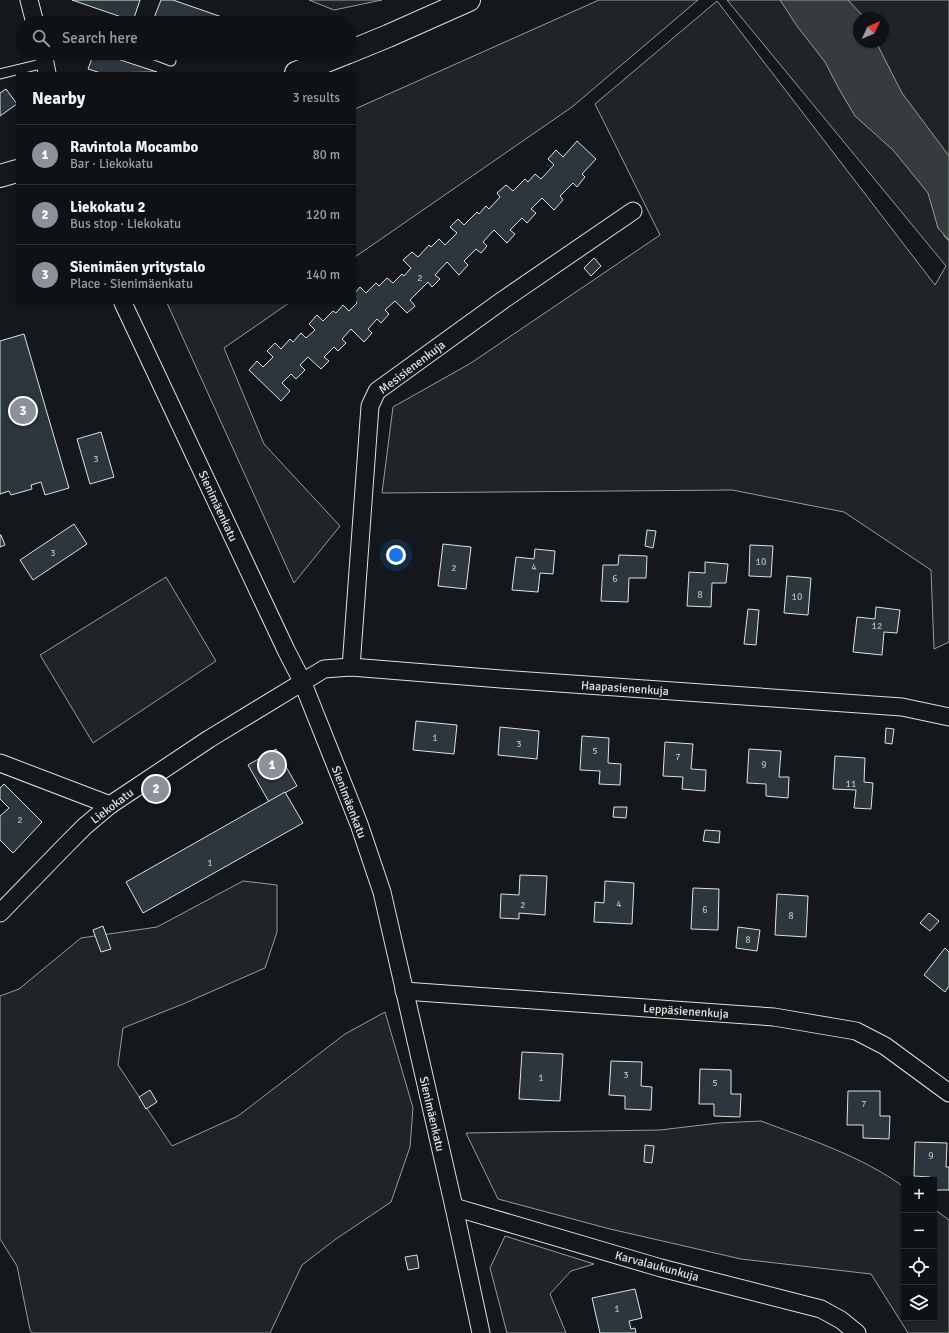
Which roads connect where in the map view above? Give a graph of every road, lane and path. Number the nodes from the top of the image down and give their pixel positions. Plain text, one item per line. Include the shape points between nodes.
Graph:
1 (29, 0) edge
2 (469, 0) edge
3 (33, 16) edge
4 (356, 49) edge
5 (328, 60) edge
6 (45, 63) edge
7 (298, 72) edge
8 (0, 74) edge
9 (16, 172) edge
10 (0, 176) edge
11 (633, 211) dead end
12 (123, 304) edge
13 (351, 667) junction
14 (302, 681) junction
15 (949, 717) edge
16 (0, 763) edge
17 (110, 805) junction
18 (0, 913) edge
19 (404, 991) junction
20 (949, 1093) edge
21 (454, 1207) junction
22 (481, 1333) edge
23 (856, 1333) edge

1 - 3 street
2 - 4 street
5 - 7 street
6 - 8 lane
9 - 10 street
11 - 13 street, Mesisienenkuja via 377,391 370,406
12 - 14 street, Sienimäenkatu
13 - 14 street, Haapasienenkuja via 324,669
13 - 15 street, Haapasienenkuja via 902,707
14 - 17 street, Liekokatu via 208,738
14 - 19 street, Sienimäenkatu via 359,824 382,892
16 - 17 street
17 - 18 street, Liekokatu via 85,826
19 - 20 street, Leppäsienenkuja via 774,1017 856,1031 885,1046
19 - 21 street, Sienimäenkatu
21 - 22 street, Sienimäenkatu
21 - 23 street, Karvalaukunkuja via 661,1268 821,1309 841,1320

